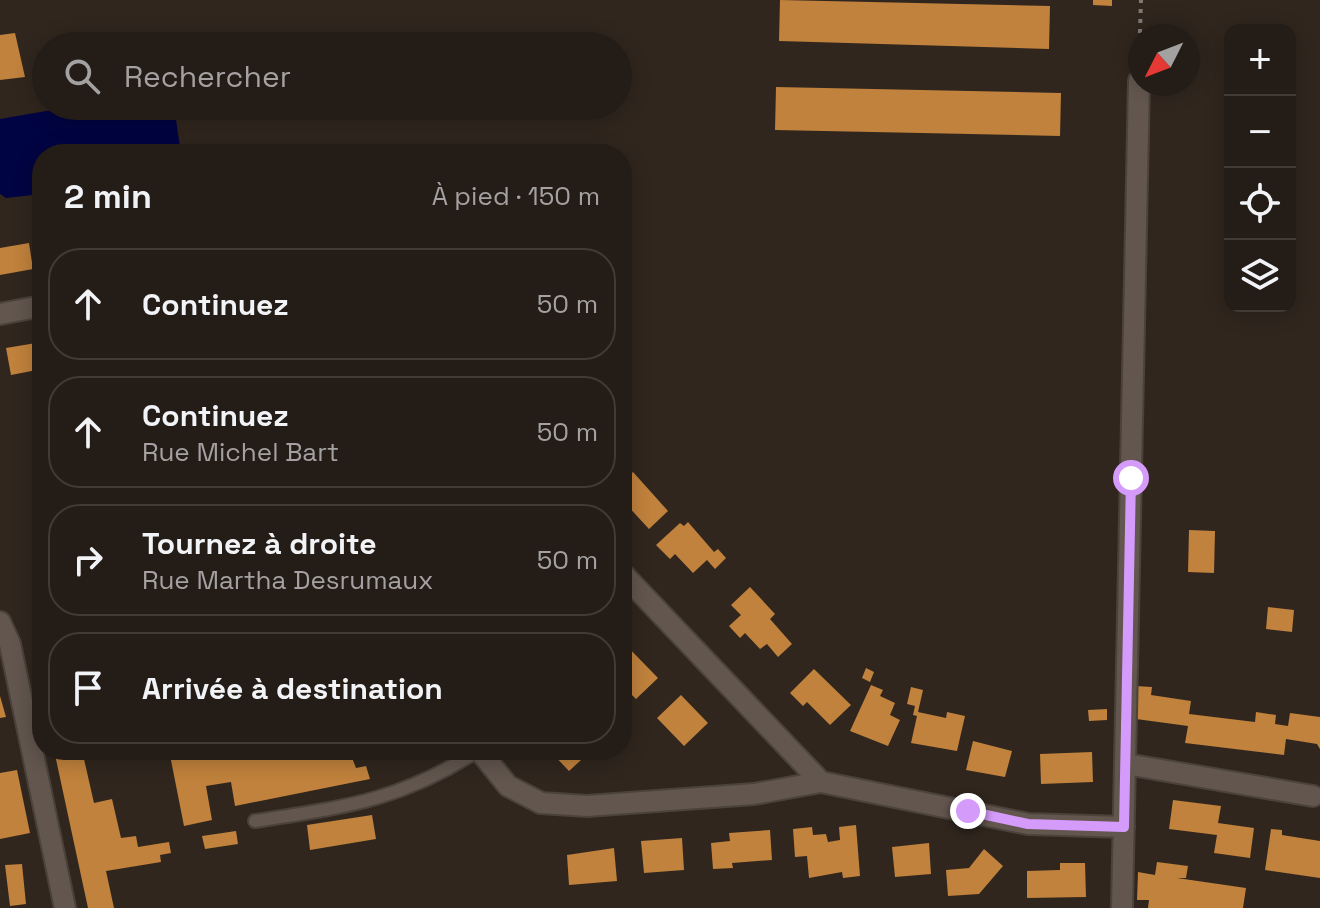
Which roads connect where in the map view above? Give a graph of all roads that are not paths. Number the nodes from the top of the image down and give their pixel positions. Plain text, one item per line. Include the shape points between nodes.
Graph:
1 (1139, 96) edge
2 (32, 308) edge
3 (0, 314) edge
4 (632, 584) edge
5 (0, 622) edge
6 (32, 750) edge
7 (34, 760) edge
8 (463, 760) edge
9 (487, 760) edge
10 (1126, 764) junction
11 (821, 782) junction
12 (1313, 796) dead end
13 (255, 821) dead end
14 (1124, 827) junction
15 (65, 908) edge
16 (1122, 908) edge

1 - 10 street
2 - 3 street
4 - 11 street
5 - 6 street via 10,644
7 - 15 street
8 - 13 lane via 380,800
9 - 11 street via 508,786 541,803 587,806 739,796
10 - 12 street
10 - 14 street
11 - 14 street via 1028,824
14 - 16 street

